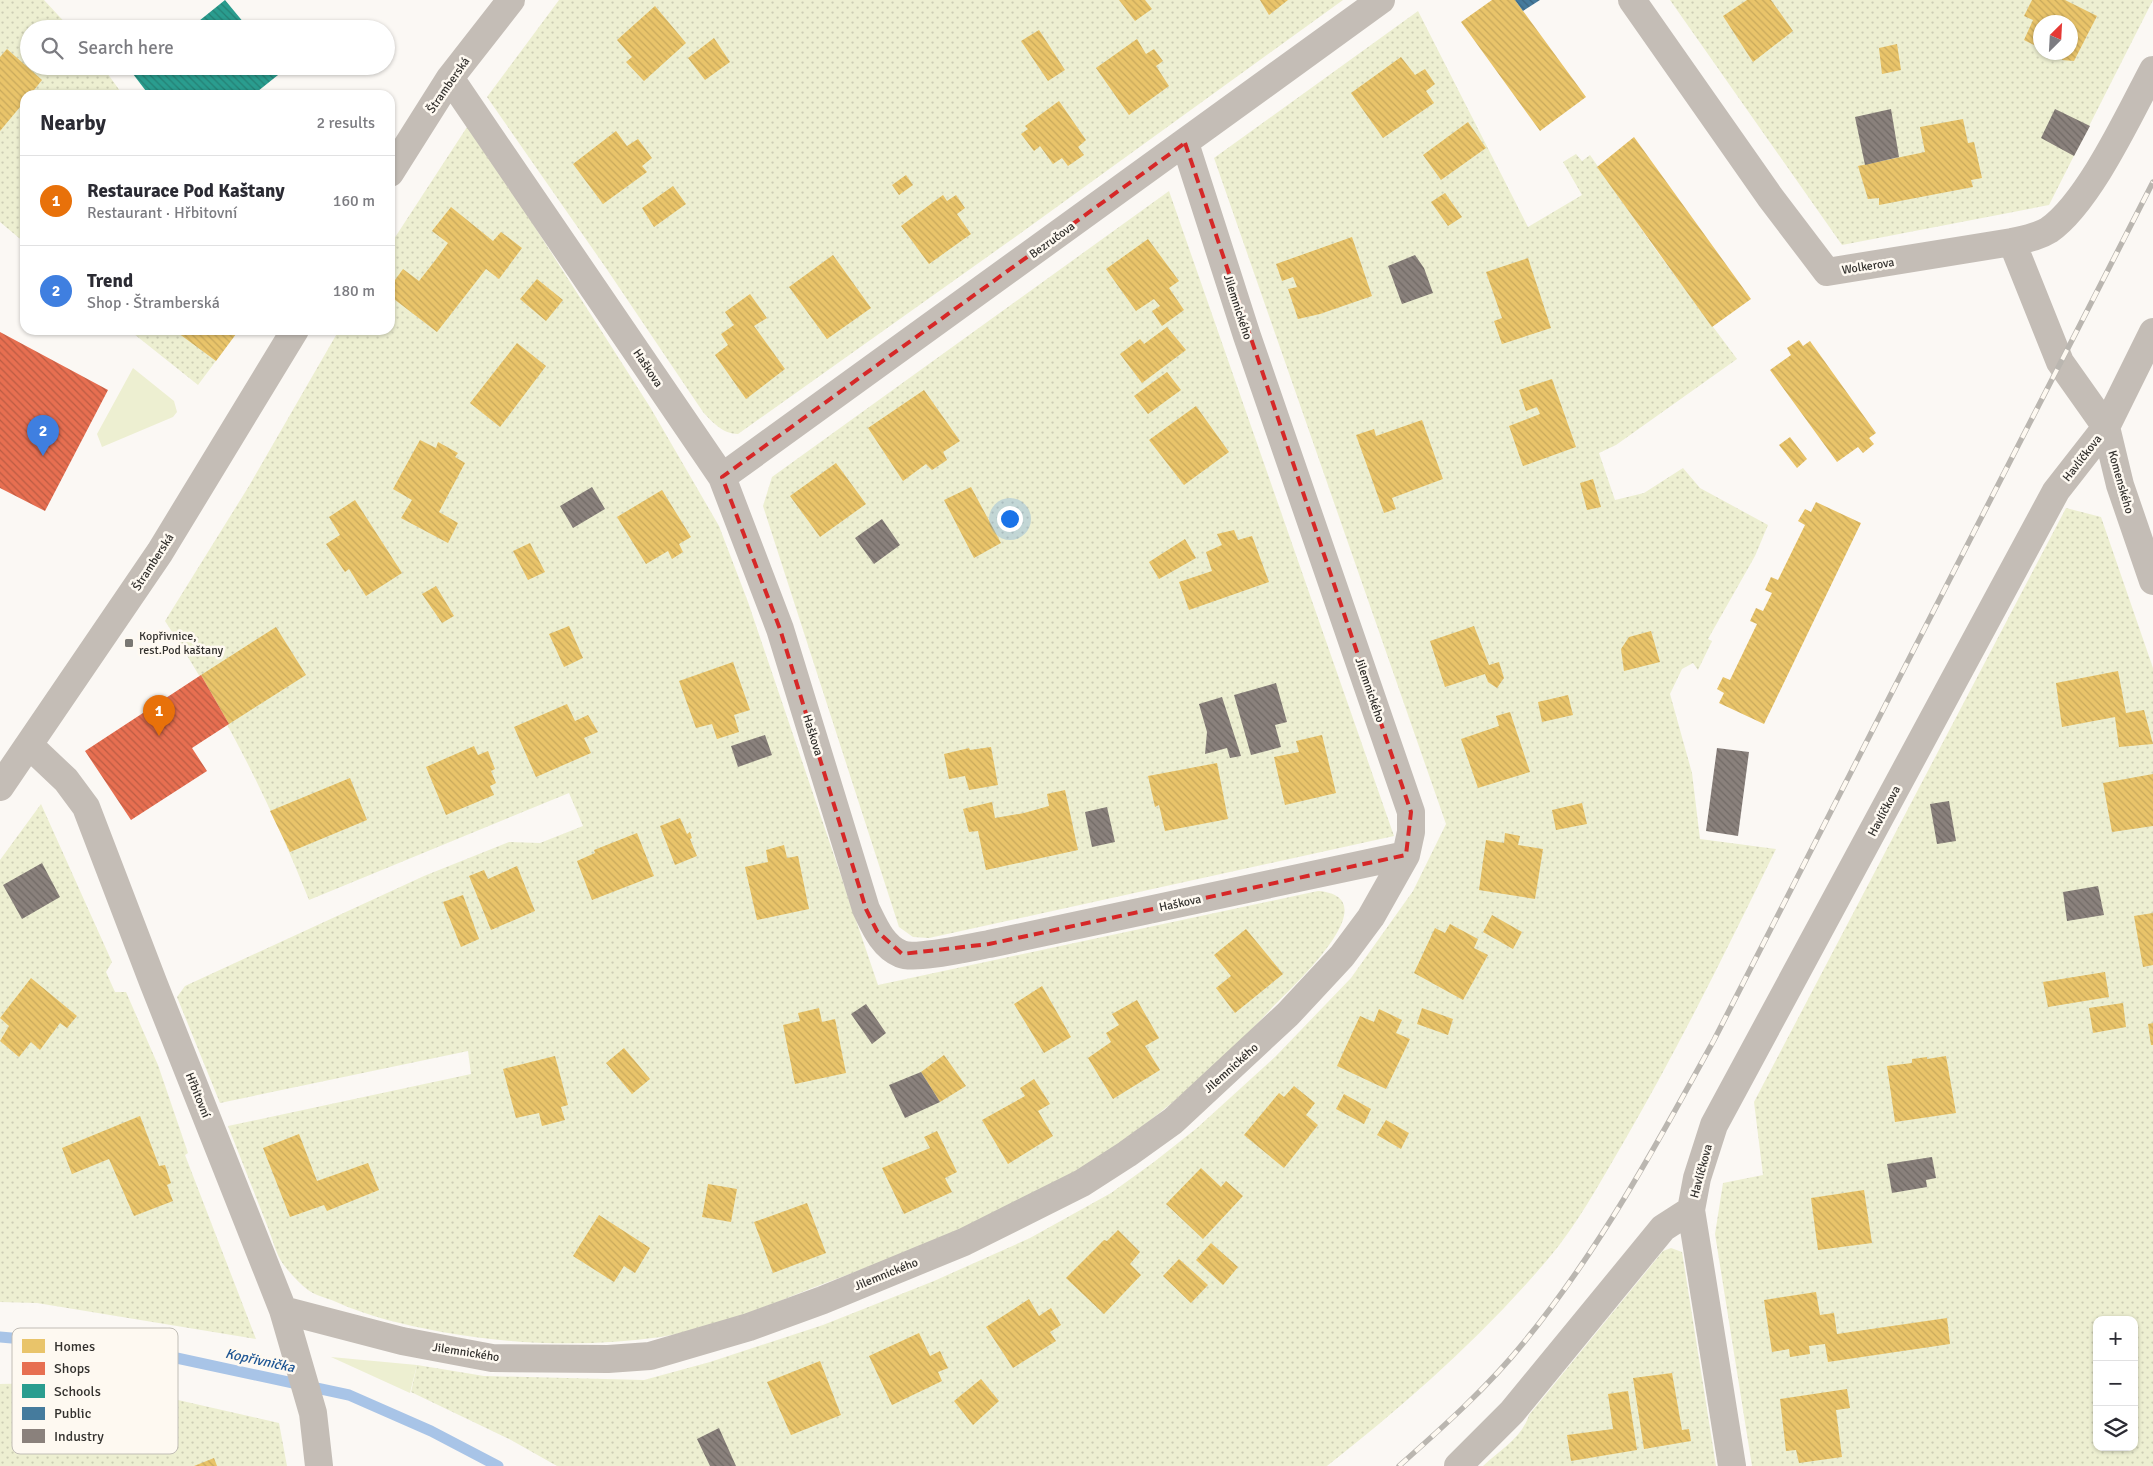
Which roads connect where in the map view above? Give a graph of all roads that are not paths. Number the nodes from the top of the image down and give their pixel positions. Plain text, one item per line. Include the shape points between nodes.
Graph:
1 (511, 0) edge
2 (1382, 0) edge
3 (1632, 0) edge
4 (2153, 70) edge
5 (450, 78) junction
6 (1185, 143) junction
7 (395, 165) edge
8 (2012, 242) junction
9 (2153, 332) edge
10 (292, 335) edge
11 (2106, 427) junction
12 (722, 477) junction
13 (2153, 581) edge
14 (30, 746) junction
15 (0, 787) edge
16 (1406, 855) junction
17 (1691, 1210) junction
18 (282, 1310) junction
19 (319, 1466) edge
20 (1458, 1466) edge
21 (1732, 1466) edge

1 - 5 street, Štramberská
2 - 6 street, Bezručova
3 - 8 street, Wolkerova via 1827,272
4 - 8 street, Wolkerova via 2113,145 2071,208 2046,231 2033,238
5 - 7 street, Štramberská
5 - 12 street, Haškova
6 - 12 street, Bezručova
6 - 16 street, Jilemnického via 1247,336 1411,812
8 - 11 street via 2060,362
9 - 11 street
10 - 14 street, Štramberská via 160,552
11 - 13 street, Komenského via 2120,484
11 - 17 street, Havlíčkova via 2056,491 1719,1117 1697,1178
12 - 16 street, Haškova via 780,629 866,909 877,932 902,954 989,944
14 - 15 street, Štramberská
14 - 18 street, Hřbitovní via 66,780 86,807
16 - 18 street, Jilemnického via 1371,917 1342,956 1288,1014 1173,1121 1082,1183 964,1242 823,1300 749,1327 650,1356 608,1359 492,1358 402,1341
17 - 20 street, Havlíčkova via 1664,1228 1512,1412
17 - 21 street, Havlíčkova
18 - 19 street, Hřbitovní via 313,1413

